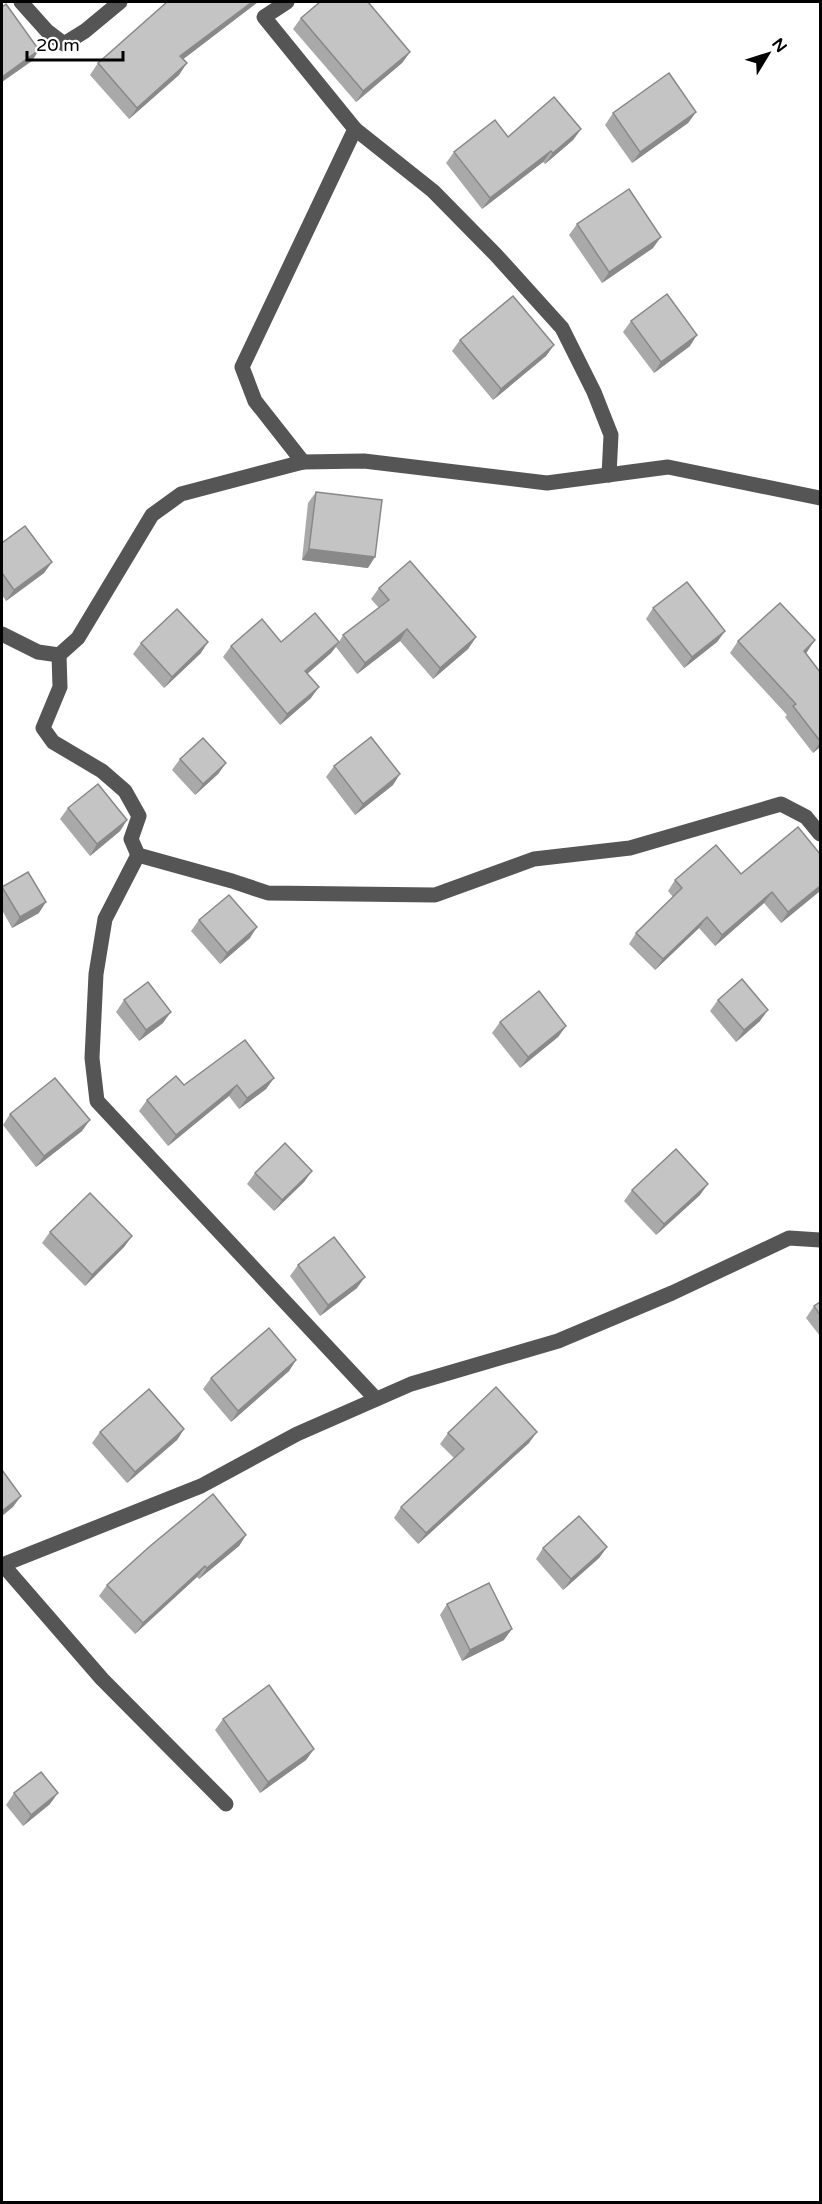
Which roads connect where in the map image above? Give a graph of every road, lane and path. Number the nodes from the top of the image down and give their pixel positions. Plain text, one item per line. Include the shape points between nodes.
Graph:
1 (21, 2) edge
2 (120, 2) edge
3 (287, 2) edge
4 (356, 129) junction
5 (303, 462) junction
6 (609, 475) junction
7 (820, 498) edge
8 (2, 634) edge
9 (59, 655) junction
10 (820, 834) edge
11 (138, 855) junction
12 (820, 1240) edge
13 (376, 1400) junction
14 (2, 1565) edge
15 (226, 1804) dead end

1 - 2 street via 46,31 64,44
3 - 4 street via 264,17
4 - 5 street via 242,367 255,401
4 - 6 street via 433,191 562,328 611,435
5 - 6 street via 364,461 547,483
5 - 9 street via 182,494 152,516 78,638
6 - 7 street via 669,467
8 - 9 street via 38,652
9 - 11 street via 60,687 42,728 53,742 102,771 125,791 139,816 131,839
10 - 11 street via 806,817 781,804 630,848 534,859 435,895 268,893
11 - 13 street via 105,919 96,974 92,1058 97,1101
12 - 13 street via 789,1238 558,1341 411,1384
13 - 14 street via 297,1434 201,1486
14 - 15 street via 102,1679

